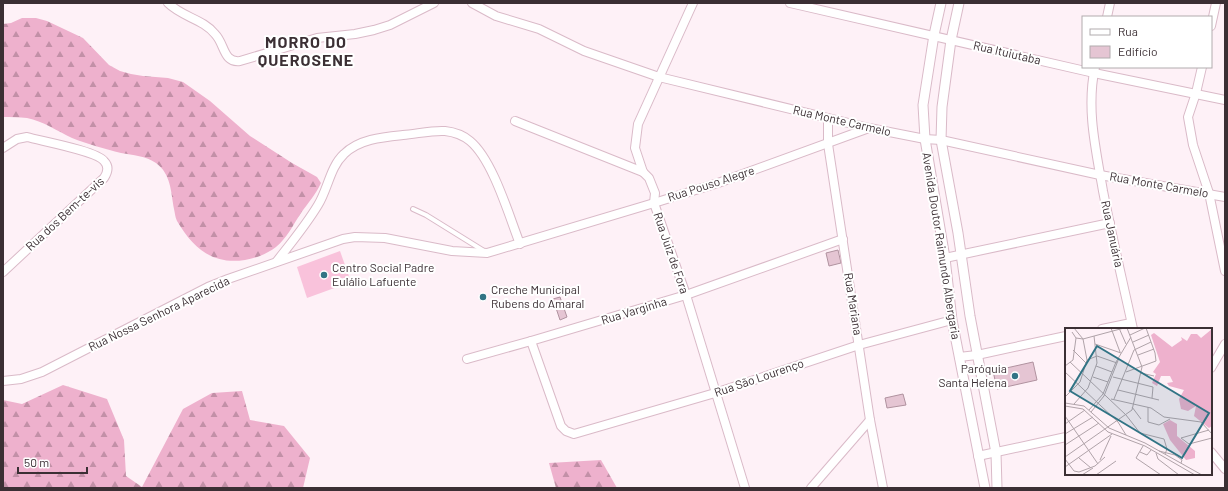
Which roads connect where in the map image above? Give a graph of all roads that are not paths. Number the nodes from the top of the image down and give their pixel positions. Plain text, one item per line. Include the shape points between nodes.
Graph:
1 (168, 3) edge
2 (434, 3) edge
3 (472, 3) edge
4 (693, 3) edge
5 (790, 3) edge
6 (941, 3) edge
7 (958, 3) edge
8 (1110, 3) edge
9 (1216, 3) edge
10 (1107, 16) edge
11 (1212, 21) edge
12 (934, 35) junction
13 (951, 40) junction
14 (1082, 67) edge
15 (1202, 68) edge
16 (1095, 70) edge
17 (659, 77) junction
18 (1196, 93) junction
19 (1225, 100) edge
20 (828, 118) junction
21 (515, 121) dead end
22 (869, 128) junction
23 (924, 139) junction
24 (941, 140) junction
25 (828, 144) junction
26 (3, 148) edge
27 (643, 172) junction
28 (1100, 175) junction
29 (1208, 193) junction
30 (1225, 197) edge
31 (654, 203) junction
32 (413, 209) dead end
33 (1110, 223) junction
34 (843, 239) junction
35 (520, 244) junction
36 (457, 251) joint
37 (488, 253) junction
38 (961, 254) junction
39 (945, 258) junction
40 (277, 261) junction
41 (1225, 271) edge
42 (3, 272) edge
43 (686, 295) junction
44 (952, 320) junction
45 (1132, 326) edge
46 (1112, 328) edge
47 (1065, 336) edge
48 (531, 341) junction
49 (859, 344) junction
50 (1225, 344) edge
51 (977, 355) junction
52 (959, 357) junction
53 (467, 359) dead end
54 (1212, 366) edge
55 (3, 381) edge
56 (716, 393) junction
57 (870, 420) junction
58 (1065, 437) edge
59 (996, 453) junction
60 (1212, 453) edge
61 (978, 456) junction
62 (1225, 469) edge
63 (742, 487) edge
64 (811, 488) edge
65 (883, 488) edge
66 (985, 488) edge
67 (997, 488) edge

1 - 2 street via 174,9 211,29 221,41 227,58 235,62 316,38 374,30 390,25
3 - 17 street, Rua Monte Carmelo via 496,16 539,29 584,51
4 - 17 street, Rua Juiz de Fora
5 - 12 street, Rua Ituiutaba
6 - 12 street, Avenida Doutor Raimundo Albergaria
7 - 13 street, Avenida Doutor Raimundo Albergaria
8 - 10 street
9 - 11 street
12 - 13 street, Rua Ituiutaba
12 - 23 street, Avenida Doutor Raimundo Albergaria via 923,105
13 - 14 street, Rua Ituiutaba
13 - 24 street, Avenida Doutor Raimundo Albergaria via 942,107
15 - 18 street
16 - 18 street, Rua Ituiutaba
16 - 28 street, Rua Januária via 1091,109 1093,140
17 - 20 street, Rua Monte Carmelo
17 - 27 street, Rua Juiz de Fora via 638,124 635,148
18 - 19 street, Rua Ituiutaba
18 - 29 street via 1188,117
20 - 22 street, Rua Monte Carmelo
20 - 25 street, Rua Mariana
21 - 27 street
22 - 23 street, Rua Monte Carmelo
22 - 25 street, Rua Pouso Alegre
23 - 24 street, Rua Monte Carmelo
23 - 39 street, Avenida Doutor Raimundo Albergaria
24 - 28 street, Rua Monte Carmelo
24 - 38 street, Avenida Doutor Raimundo Albergaria
25 - 31 street, Rua Pouso Alegre
25 - 34 street, Rua Mariana
26 - 42 street, Rua dos Bem-te-vis via 17,139 27,137 95,154 105,161 108,172
27 - 31 street, Rua Juiz de Fora via 649,178 655,193
28 - 29 street, Rua Monte Carmelo
28 - 33 street, Rua Januária
29 - 30 street, Rua Monte Carmelo
29 - 41 street
31 - 35 street, Rua Pouso Alegre
31 - 43 street, Rua Juiz de Fora
32 - 37 lane
33 - 38 street
33 - 45 street, Rua Januária
34 - 43 street, Rua Varginha
34 - 49 street, Rua Mariana
35 - 37 street, Rua Pouso Alegre
35 - 40 street via 490,167 479,150 464,137 444,131 377,138 344,153 319,203
36 - 37 street, Rua Pouso Alegre
36 - 40 street, Rua Nossa Senhora Aparecida via 385,238 355,237
38 - 39 street
38 - 51 street, Avenida Doutor Raimundo Albergaria
39 - 44 street, Avenida Doutor Raimundo Albergaria
40 - 55 street, Rua Nossa Senhora Aparecida via 208,288 42,372 21,379
43 - 48 street, Rua Varginha
43 - 56 street, Rua Juiz de Fora
44 - 49 street, Rua São Lourenço
44 - 52 street, Avenida Doutor Raimundo Albergaria
45 - 46 street
47 - 51 street
48 - 53 street, Rua Varginha
48 - 56 street, Rua São Lourenço via 561,426 574,434
49 - 56 street, Rua São Lourenço
49 - 57 street, Rua Mariana
50 - 54 street
51 - 52 street
51 - 59 street, Avenida Doutor Raimundo Albergaria
52 - 61 street, Avenida Doutor Raimundo Albergaria
56 - 63 street, Rua Juiz de Fora
57 - 64 street
57 - 65 street, Rua Mariana
58 - 59 street
59 - 61 street
59 - 67 street, Avenida Doutor Raimundo Albergaria
60 - 62 street
61 - 66 street, Avenida Doutor Raimundo Albergaria

